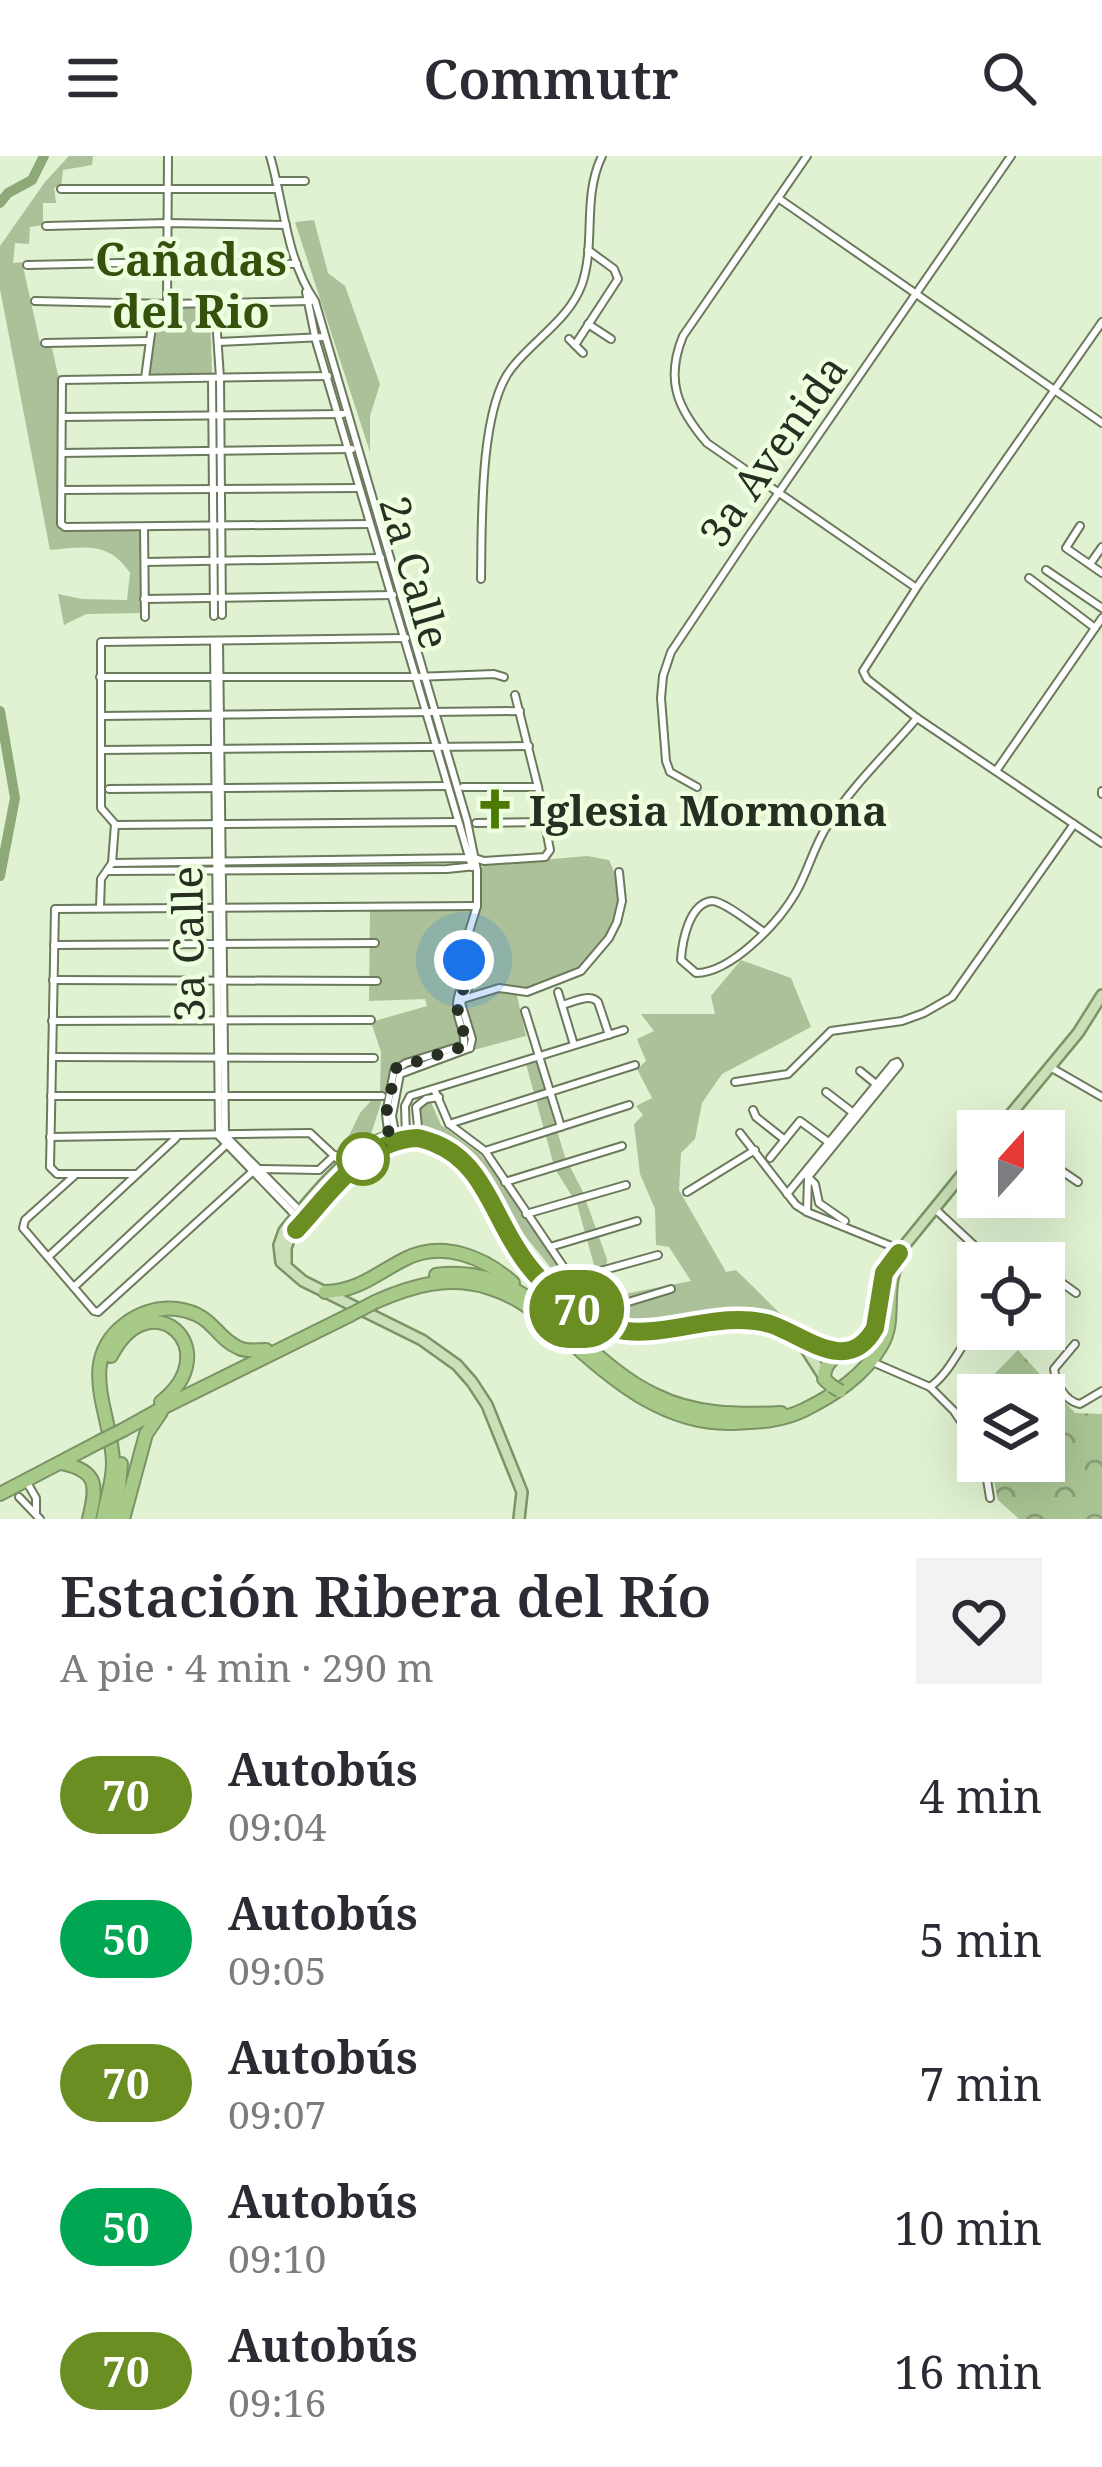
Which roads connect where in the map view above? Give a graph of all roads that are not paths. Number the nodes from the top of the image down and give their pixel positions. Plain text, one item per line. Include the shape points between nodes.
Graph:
1 (168, 156) edge
2 (270, 156) edge
3 (602, 156) edge
4 (807, 156) edge
5 (1011, 156) edge
6 (305, 181) dead end
7 (277, 185) junction
8 (61, 189) dead end
9 (167, 189) junction
10 (778, 198) junction
11 (167, 223) junction
12 (286, 225) junction
13 (46, 226) dead end
14 (586, 250) junction
15 (167, 262) junction
16 (297, 264) junction
17 (27, 265) dead end
18 (917, 293) junction
19 (35, 301) dead end
20 (311, 301) junction
21 (155, 303) junction
22 (215, 303) junction
23 (167, 304) junction
24 (1102, 322) edge
25 (588, 324) junction
26 (320, 337) junction
27 (611, 339) dead end
28 (149, 341) junction
29 (218, 342) junction
30 (45, 344) dead end
31 (583, 353) dead end
32 (332, 376) junction
33 (145, 378) junction
34 (216, 378) junction
35 (1053, 391) junction
36 (343, 414) junction
37 (216, 415) junction
38 (62, 417) junction
39 (1102, 423) edge
40 (353, 449) junction
41 (217, 451) junction
42 (62, 453) junction
43 (217, 488) junction
44 (364, 488) junction
45 (63, 490) junction
46 (779, 492) junction
47 (375, 523) junction
48 (218, 525) junction
49 (143, 526) junction
50 (1080, 526) dead end
51 (1102, 547) edge
52 (385, 558) junction
53 (218, 561) junction
54 (145, 562) junction
55 (1090, 564) junction
56 (1046, 570) dead end
57 (1102, 573) edge
58 (1029, 578) dead end
59 (481, 579) dead end
60 (917, 588) junction
61 (396, 595) junction
62 (218, 598) junction
63 (145, 599) junction
64 (1102, 608) edge
65 (218, 616) dead end
66 (145, 617) dead end
67 (1102, 618) edge
68 (1095, 628) junction
69 (408, 637) junction
70 (216, 641) junction
71 (100, 677) junction
72 (217, 677) junction
73 (420, 677) junction
74 (504, 677) dead end
75 (515, 695) dead end
76 (520, 711) junction
77 (430, 712) junction
78 (217, 715) junction
79 (100, 716) junction
80 (917, 718) junction
81 (529, 746) junction
82 (440, 747) junction
83 (101, 750) junction
84 (218, 751) junction
85 (995, 771) junction
86 (456, 786) junction
87 (538, 787) junction
88 (697, 787) dead end
89 (109, 789) dead end
90 (218, 789) junction
91 (467, 822) junction
92 (544, 822) junction
93 (115, 824) junction
94 (1074, 824) junction
95 (218, 826) junction
96 (1102, 843) edge
97 (475, 865) junction
98 (110, 867) junction
99 (219, 867) junction
100 (619, 872) dead end
101 (219, 906) junction
102 (475, 906) junction
103 (100, 907) junction
104 (764, 932) junction
105 (220, 943) junction
106 (375, 944) dead end
107 (54, 945) junction
108 (53, 980) junction
109 (220, 980) junction
110 (376, 981) dead end
111 (558, 992) dead end
112 (1102, 995) edge
113 (459, 1000) junction
114 (562, 1005) junction
115 (525, 1011) dead end
116 (221, 1019) junction
117 (371, 1019) dead end
118 (52, 1022) junction
119 (624, 1030) dead end
120 (609, 1035) junction
121 (574, 1045) junction
122 (221, 1057) junction
123 (538, 1057) junction
124 (52, 1058) junction
125 (374, 1058) dead end
126 (635, 1066) dead end
127 (1050, 1067) junction
128 (860, 1071) dead end
129 (735, 1082) dead end
130 (826, 1091) dead end
131 (436, 1093) junction
132 (549, 1093) junction
133 (51, 1096) junction
134 (221, 1096) junction
135 (382, 1096) dead end
136 (1102, 1097) edge
137 (629, 1105) dead end
138 (753, 1110) dead end
139 (1017, 1110) edge
140 (856, 1115) junction
141 (449, 1124) junction
142 (561, 1127) junction
143 (740, 1132) dead end
144 (178, 1136) junction
145 (50, 1137) junction
146 (419, 1138) junction
147 (225, 1139) junction
148 (395, 1139) junction
149 (784, 1140) junction
150 (832, 1144) junction
151 (622, 1146) dead end
152 (755, 1150) junction
153 (484, 1151) junction
154 (335, 1155) junction
155 (770, 1158) dead end
156 (345, 1162) junction
157 (255, 1171) junction
158 (1065, 1173) edge
159 (77, 1174) junction
160 (137, 1174) junction
161 (806, 1176) junction
162 (957, 1180) edge
163 (505, 1182) junction
164 (1078, 1182) dead end
165 (626, 1185) dead end
166 (332, 1191) junction
167 (687, 1192) dead end
168 (787, 1194) junction
169 (933, 1208) junction
170 (807, 1212) junction
171 (301, 1214) junction
172 (526, 1214) junction
173 (637, 1221) dead end
174 (844, 1221) dead end
175 (970, 1242) edge
176 (550, 1247) junction
177 (901, 1251) junction
178 (658, 1255) dead end
179 (48, 1257) junction
180 (287, 1269) junction
181 (604, 1270) junction
182 (1065, 1285) edge
183 (74, 1287) junction
184 (671, 1288) dead end
185 (326, 1292) junction
186 (1076, 1293) dead end
187 (527, 1296) junction
188 (371, 1300) junction
189 (798, 1339) junction
190 (288, 1344) junction
191 (1076, 1344) dead end
192 (266, 1350) junction
193 (848, 1350) junction
194 (958, 1350) edge
195 (877, 1364) junction
196 (832, 1385) junction
197 (930, 1387) junction
198 (1102, 1391) edge
199 (164, 1404) junction
200 (957, 1414) edge
201 (57, 1461) junction
202 (987, 1482) edge
203 (28, 1486) dead end
204 (0, 1490) edge
205 (19, 1497) dead end
206 (990, 1498) dead end
207 (38, 1515) edge
208 (89, 1519) edge
209 (103, 1519) edge
210 (112, 1519) edge
211 (123, 1519) edge
212 (519, 1519) edge

1 - 9 street
2 - 7 street, 2a Calle
3 - 14 street
4 - 10 street
5 - 18 street, 3a Avenida
6 - 7 street
7 - 9 street
7 - 12 street, 2a Calle
8 - 9 street
9 - 11 street
10 - 18 street
10 - 46 street via 683,336 674,374 686,418 706,443
11 - 12 street
11 - 13 street
11 - 15 street
12 - 16 street, 2a Calle
14 - 25 street via 618,274
14 - 59 street via 577,297 497,389
15 - 16 street
15 - 17 street
15 - 23 street
16 - 20 street, 2a Calle
18 - 35 street
18 - 46 street, 3a Avenida
19 - 21 street
20 - 22 street
20 - 26 street, 2a Calle
21 - 23 street
21 - 28 street
22 - 23 street
22 - 29 street
24 - 35 street
25 - 27 street
25 - 31 street via 572,342
26 - 29 street
26 - 32 street, 2a Calle
28 - 30 street
28 - 33 street
29 - 34 street
32 - 34 street
32 - 36 street, 2a Calle
33 - 34 street
33 - 38 street via 65,379
34 - 37 street
35 - 39 street
35 - 60 street
36 - 37 street
36 - 40 street, 2a Calle
37 - 38 street
37 - 41 street
38 - 42 street
40 - 41 street
40 - 44 street, 2a Calle
41 - 42 street
41 - 43 street
42 - 45 street
43 - 44 street
43 - 45 street
43 - 48 street
44 - 47 street, 2a Calle
45 - 49 street via 65,527
46 - 60 street
46 - 88 street, 3a Avenida via 671,652 663,676 666,761
47 - 48 street
47 - 52 street, 2a Calle
48 - 49 street
48 - 53 street
49 - 54 street
50 - 55 street via 1066,548
51 - 55 street
52 - 53 street
52 - 61 street, 2a Calle
53 - 54 street
53 - 62 street
54 - 63 street
55 - 57 street
56 - 64 street
58 - 68 street
60 - 80 street via 864,667
61 - 62 street
61 - 69 street, 2a Calle
62 - 63 street
62 - 65 street
63 - 66 street
67 - 68 street
68 - 85 street
69 - 70 street
69 - 73 street, 2a Calle
70 - 71 street via 106,640
70 - 72 street, 3a Calle
71 - 72 street
71 - 79 street
72 - 73 street
72 - 78 street, 3a Calle
73 - 74 street
73 - 77 street, 2a Calle
75 - 76 street
76 - 77 street
76 - 81 street
77 - 78 street
77 - 82 street, 2a Calle
78 - 79 street
78 - 84 street, 3a Calle
79 - 83 street
80 - 85 street
80 - 104 street via 828,824 794,898
81 - 82 street
81 - 87 street
82 - 84 street
82 - 86 street, 2a Calle
83 - 84 street
83 - 93 street via 101,808
84 - 90 street, 3a Calle
85 - 94 street
86 - 87 street
86 - 90 street
86 - 91 street, 2a Calle
87 - 92 street
89 - 90 street
90 - 95 street, 3a Calle
91 - 92 street
91 - 95 street
91 - 97 street, 2a Calle
92 - 97 street via 548,855
93 - 95 street
93 - 98 street
94 - 96 street
94 - 129 street via 952,997 902,1022 831,1031 788,1074
95 - 99 street, 3a Calle
97 - 99 street
97 - 102 street, 2a Calle
98 - 99 street
98 - 103 street
99 - 101 street, 3a Calle
100 - 113 street via 617,922 581,971 527,992 499,988
101 - 102 street
101 - 103 street
101 - 105 street, 3a Calle
102 - 113 street, 2a Calle
103 - 107 street via 56,909
104 - 104 street via 713,901 692,918 681,960 696,973 716,970
105 - 106 street
105 - 107 street
105 - 109 street, 3a Calle
107 - 108 street
108 - 109 street
108 - 118 street
109 - 110 street
109 - 116 street, 3a Calle
111 - 114 street
112 - 127 main road
113 - 148 street, 2a Calle via 472,1040 400,1074
114 - 120 street via 595,998
114 - 121 street
115 - 123 street
116 - 117 street
116 - 118 street
116 - 122 street, 3a Calle
118 - 124 street
119 - 120 street
120 - 121 street
121 - 123 street
122 - 124 street
122 - 125 street
122 - 134 street, 3a Calle
123 - 131 street
123 - 132 street
124 - 133 street
126 - 132 street
127 - 136 street
127 - 139 main road
128 - 140 street via 878,1086
130 - 140 street
131 - 141 street
131 - 146 street via 416,1107
131 - 148 street via 410,1096
132 - 141 street
132 - 142 street
133 - 134 street
133 - 145 street
134 - 135 street
134 - 147 street, 3a Calle
137 - 142 street
138 - 149 street
140 - 150 street
141 - 153 street
142 - 153 street
143 - 152 street
144 - 145 street
144 - 147 street
144 - 160 street
145 - 159 street via 52,1171
146 - 148 main road
146 - 189 main road via 462,1159 532,1269 602,1325 639,1331 746,1321
147 - 154 street via 312,1133
147 - 157 street
147 - 183 street
148 - 156 main road
148 - 166 main road
149 - 150 street via 801,1120
149 - 155 street
150 - 161 street
151 - 163 street
152 - 167 street
152 - 168 street
153 - 163 street
154 - 156 street
154 - 157 street via 319,1170
156 - 166 main road
156 - 171 main road
157 - 171 street
157 - 183 street via 98,1312
158 - 164 street
159 - 160 street
159 - 179 street via 23,1224
160 - 179 street
161 - 168 street
161 - 170 street
161 - 174 street via 819,1203
162 - 169 main road
163 - 172 street
165 - 172 street
166 - 171 main road
168 - 170 street
169 - 175 street
169 - 177 main road
170 - 177 street
171 - 180 main road via 287,1243
171 - 180 main road via 279,1245
172 - 176 street
173 - 176 street
176 - 181 street via 575,1276
177 - 187 highway via 884,1335 868,1359 820,1399 780,1413 711,1412 655,1395
177 - 188 highway via 886,1336 871,1361 821,1401 762,1422 709,1421 651,1403 494,1289 428,1283
177 - 193 main road via 884,1273 875,1328
177 - 195 highway via 895,1333
178 - 181 street
179 - 183 street
180 - 185 main road
181 - 184 street via 618,1302
182 - 186 street
185 - 187 highway via 437,1251 482,1260
185 - 212 main road via 422,1340 472,1382 521,1492
187 - 188 highway via 460,1273 403,1282
188 - 190 highway, bridge
189 - 193 main road
189 - 196 main road
190 - 192 highway
190 - 199 highway
191 - 198 street via 1054,1369 1061,1389 1080,1404
192 - 199 highway
192 - 209 highway via 237,1348 209,1321 180,1310 145,1312 115,1333 98,1380 114,1468
193 - 196 highway via 828,1363
194 - 197 street
195 - 196 highway via 854,1390
195 - 197 street
197 - 200 street
199 - 201 highway, bridge
199 - 210 highway via 184,1378 185,1345 170,1325 146,1322 122,1339 108,1366 121,1469
199 - 211 highway via 146,1434
201 - 204 highway
201 - 208 highway via 76,1466 96,1488
202 - 206 street
203 - 207 street
205 - 207 street

